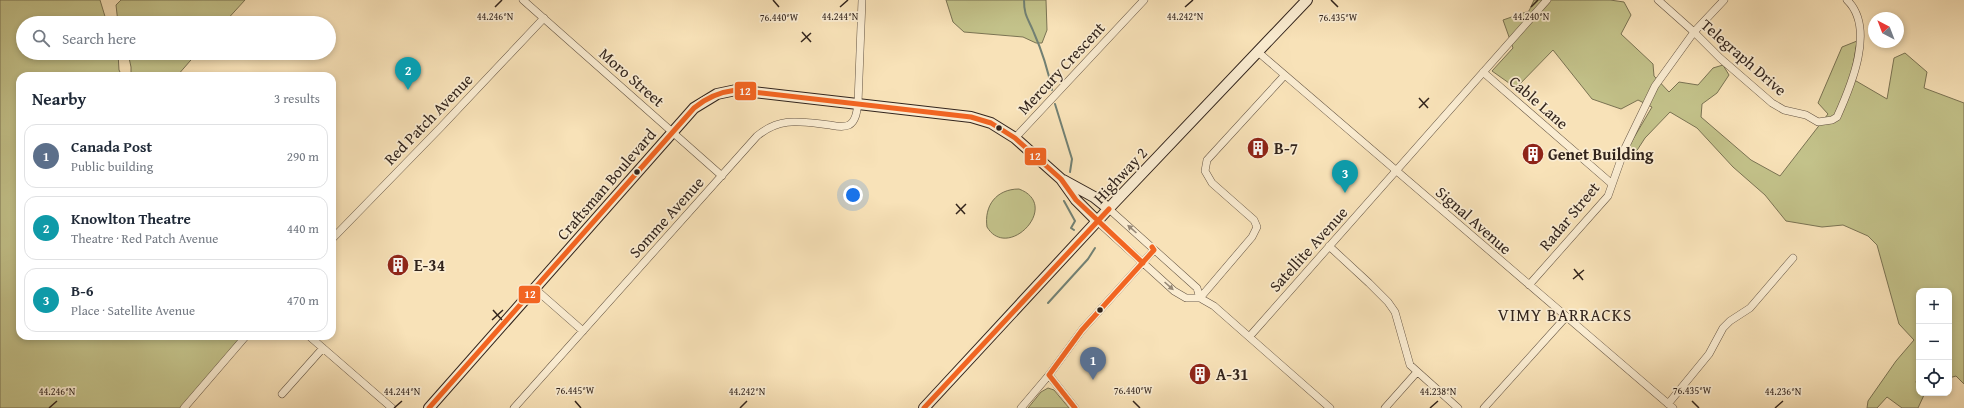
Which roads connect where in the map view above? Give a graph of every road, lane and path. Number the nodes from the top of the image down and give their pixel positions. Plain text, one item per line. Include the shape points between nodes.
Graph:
1 (523, 0) edge
2 (862, 0) edge
3 (1144, 0) edge
4 (1307, 0) edge
5 (1547, 0) edge
6 (1658, 0) edge
7 (1724, 0) edge
8 (1847, 0) edge
9 (544, 18) junction
10 (1694, 32) junction
11 (1258, 52) junction
12 (1483, 72) junction
13 (1284, 76) junction
14 (858, 103) junction
15 (673, 131) junction
16 (1015, 138) junction
17 (1396, 171) junction
18 (722, 176) junction
19 (1061, 179) junction
20 (1612, 184) junction
21 (1109, 209) junction
22 (1097, 221) junction
23 (336, 235) edge
24 (1329, 246) junction
25 (1154, 250) junction
26 (1793, 258) dead end
27 (1143, 263) junction
28 (1529, 285) junction
29 (534, 288) junction
30 (1200, 298) junction
31 (1566, 316) junction
32 (583, 331) junction
33 (1250, 336) junction
34 (243, 340) edge
35 (314, 340) edge
36 (323, 348) junction
37 (1417, 372) junction
38 (1049, 375) junction
39 (282, 394) dead end
40 (1670, 406) edge
41 (184, 408) edge
42 (392, 408) edge
43 (429, 408) edge
44 (514, 408) edge
45 (924, 408) edge
46 (1021, 408) edge
47 (1075, 408) edge
48 (1330, 408) edge
49 (1385, 408) edge
50 (1458, 408) edge
51 (1484, 408) edge

1 - 9 street, Moro Street
2 - 14 street
3 - 16 street, Mercury Crescent
4 - 11 street, Highway 2
5 - 12 street, Satellite Avenue
6 - 10 street, Telegraph Drive
7 - 10 street, Radar Street
8 - 10 street, Telegraph Drive via 1857,17 1861,40 1860,56 1838,117 1832,120 1818,122 1772,103
9 - 15 street, Moro Street
9 - 23 street, Red Patch Avenue
10 - 20 street, Radar Street via 1655,86 1624,148
11 - 13 street, Signal Avenue
11 - 21 street, Highway 2
12 - 17 street, Satellite Avenue
12 - 20 street, Cable Lane
13 - 17 street, Signal Avenue
13 - 30 street via 1207,160 1205,171 1212,183 1254,220 1257,227 1252,237
14 - 15 street, Craftsman Boulevard via 726,91 701,102
14 - 16 street, Craftsman Boulevard via 971,117 991,123
14 - 18 street, Somme Avenue via 857,114 847,126 794,121 774,124 757,136
15 - 18 street, Moro Street
15 - 29 street, Craftsman Boulevard
16 - 19 street, Craftsman Boulevard
17 - 24 street, Satellite Avenue
17 - 28 street, Signal Avenue
18 - 32 street, Somme Avenue
19 - 21 street, Craftsman Boulevard via 1081,189
19 - 22 street, Craftsman Boulevard via 1076,200
20 - 28 street, Radar Street via 1608,196
21 - 22 street, Highway 2
25 -> 21 street
22 - 27 street
22 - 45 street, Highway 2
24 - 33 street, Satellite Avenue
24 - 37 street via 1392,307 1407,360
25 - 27 street
25 - 30 street via 1197,288
26 - 40 street via 1750,308 1724,328 1709,354
27 -> 30 street via 1174,291 1186,298
27 - 38 street via 1082,330
28 - 31 street, Signal Avenue
29 - 32 street
29 - 43 street, Craftsman Boulevard
30 - 33 street via 1225,314
31 - 40 street, Signal Avenue
31 - 51 street
32 - 44 street, Somme Avenue
33 - 48 street
34 - 41 street
35 - 36 street
36 - 39 street
36 - 42 street
37 - 49 street
37 - 50 street
38 - 46 street
38 - 47 street

